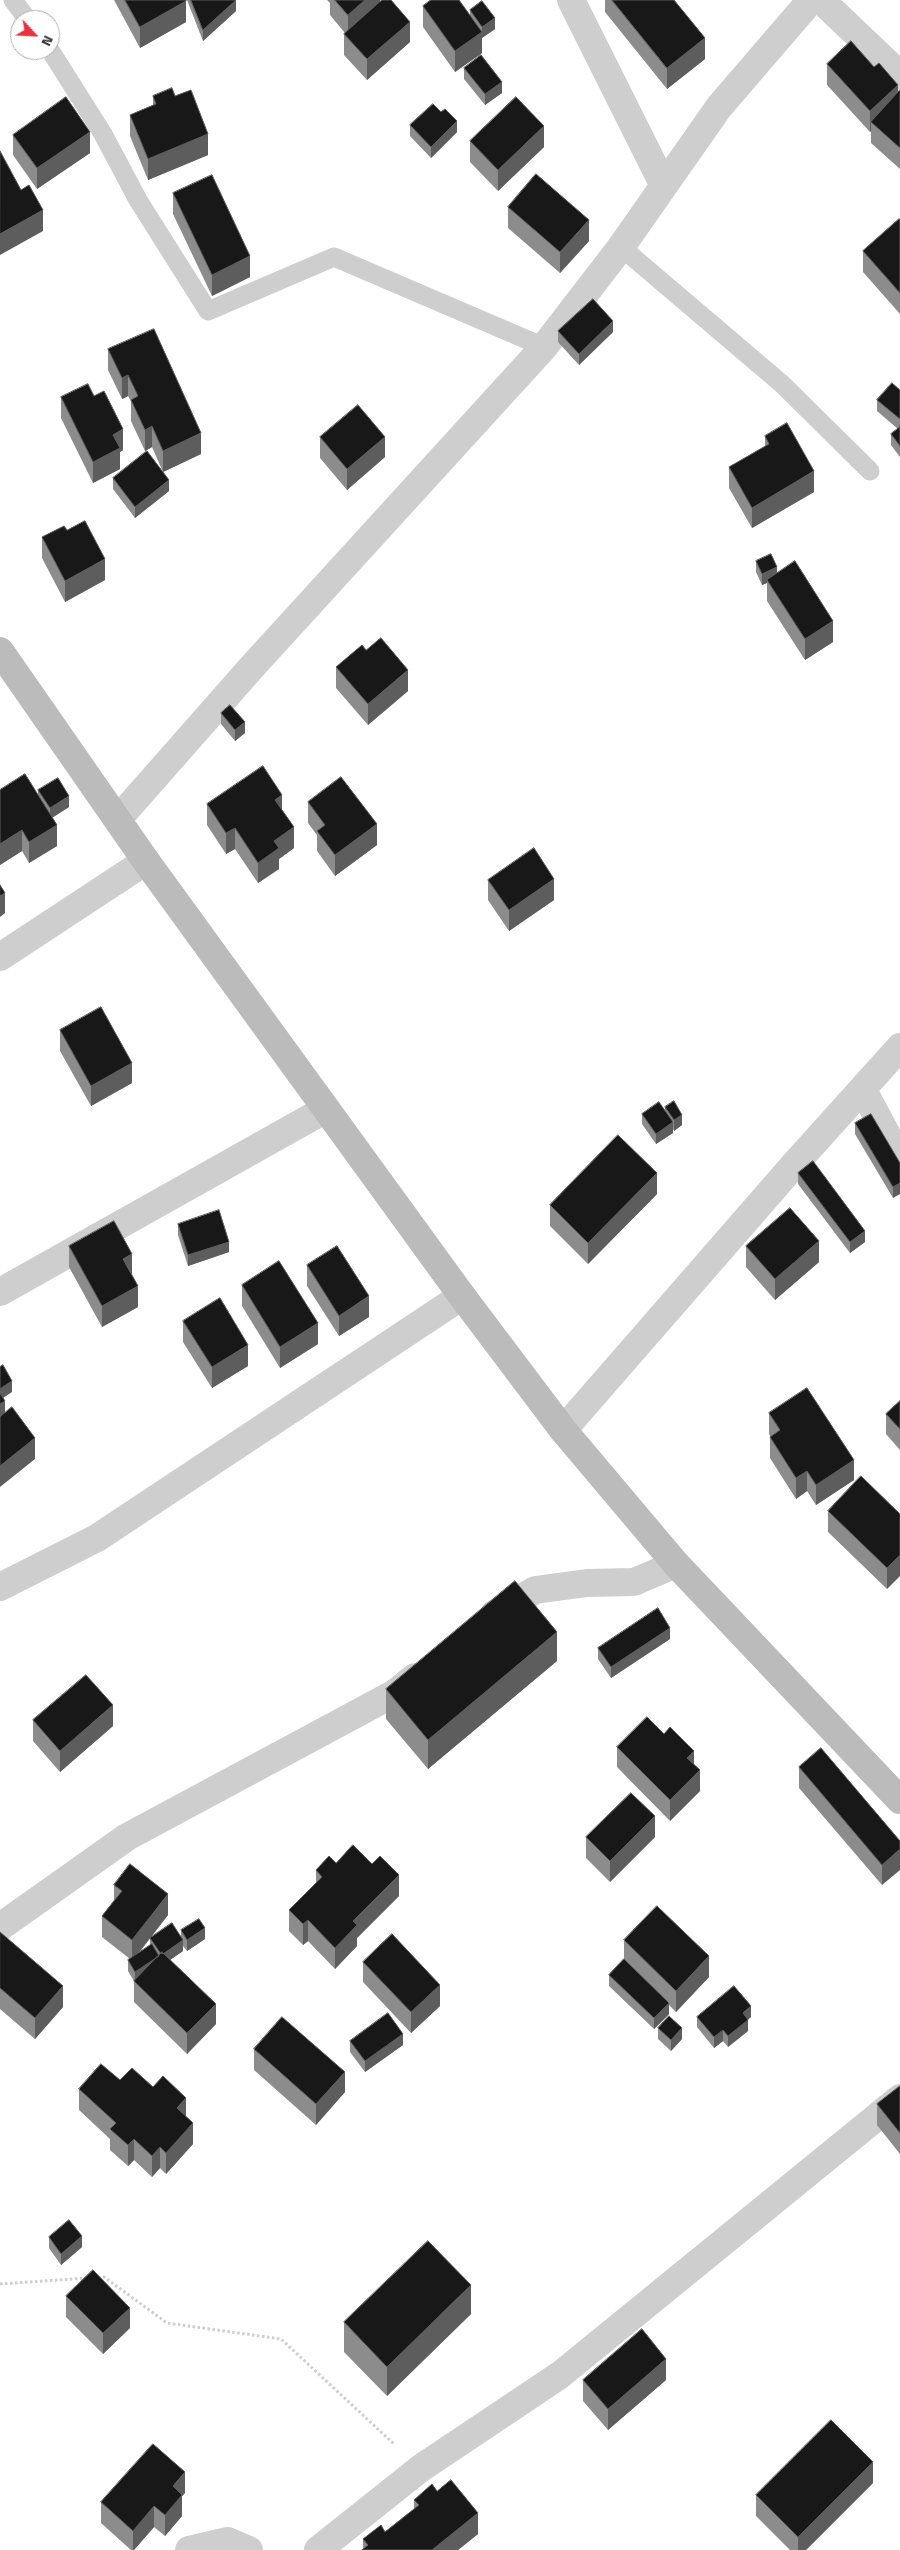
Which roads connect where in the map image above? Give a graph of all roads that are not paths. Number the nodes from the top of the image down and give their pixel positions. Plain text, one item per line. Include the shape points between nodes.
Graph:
1 (571, 0) edge
2 (811, 0) edge
3 (821, 0) edge
4 (56, 60) edge
5 (900, 75) edge
6 (663, 184) junction
7 (621, 247) junction
8 (544, 347) junction
9 (870, 470) dead end
10 (0, 650) edge
11 (118, 818) junction
12 (146, 861) junction
13 (0, 957) edge
14 (900, 1047) edge
15 (863, 1090) junction
16 (326, 1109) junction
17 (900, 1158) edge
18 (0, 1292) edge
19 (462, 1296) junction
20 (563, 1430) junction
21 (676, 1564) junction
22 (0, 1587) edge
23 (470, 1630) edge
24 (433, 1662) edge
25 (900, 1800) edge
26 (0, 1926) edge
27 (900, 2098) edge
28 (189, 2550) edge
29 (249, 2550) edge
30 (318, 2550) edge

1 - 6 street
2 - 6 street via 719,107
3 - 5 street
4 - 8 lane via 208,311 334,257
6 - 7 street
7 - 8 street
7 - 9 lane via 782,384
8 - 11 street
10 - 11 street
11 - 12 street
12 - 13 street
12 - 16 street
14 - 15 street
15 - 17 street
15 - 20 street via 792,1166
16 - 18 street
16 - 19 street
19 - 20 street
19 - 22 street via 97,1538
20 - 21 street
21 - 23 street via 634,1582 587,1583 535,1590
21 - 25 street
24 - 26 street via 395,1693 127,1837
27 - 30 street via 560,2375 420,2468
28 - 29 street via 228,2542

